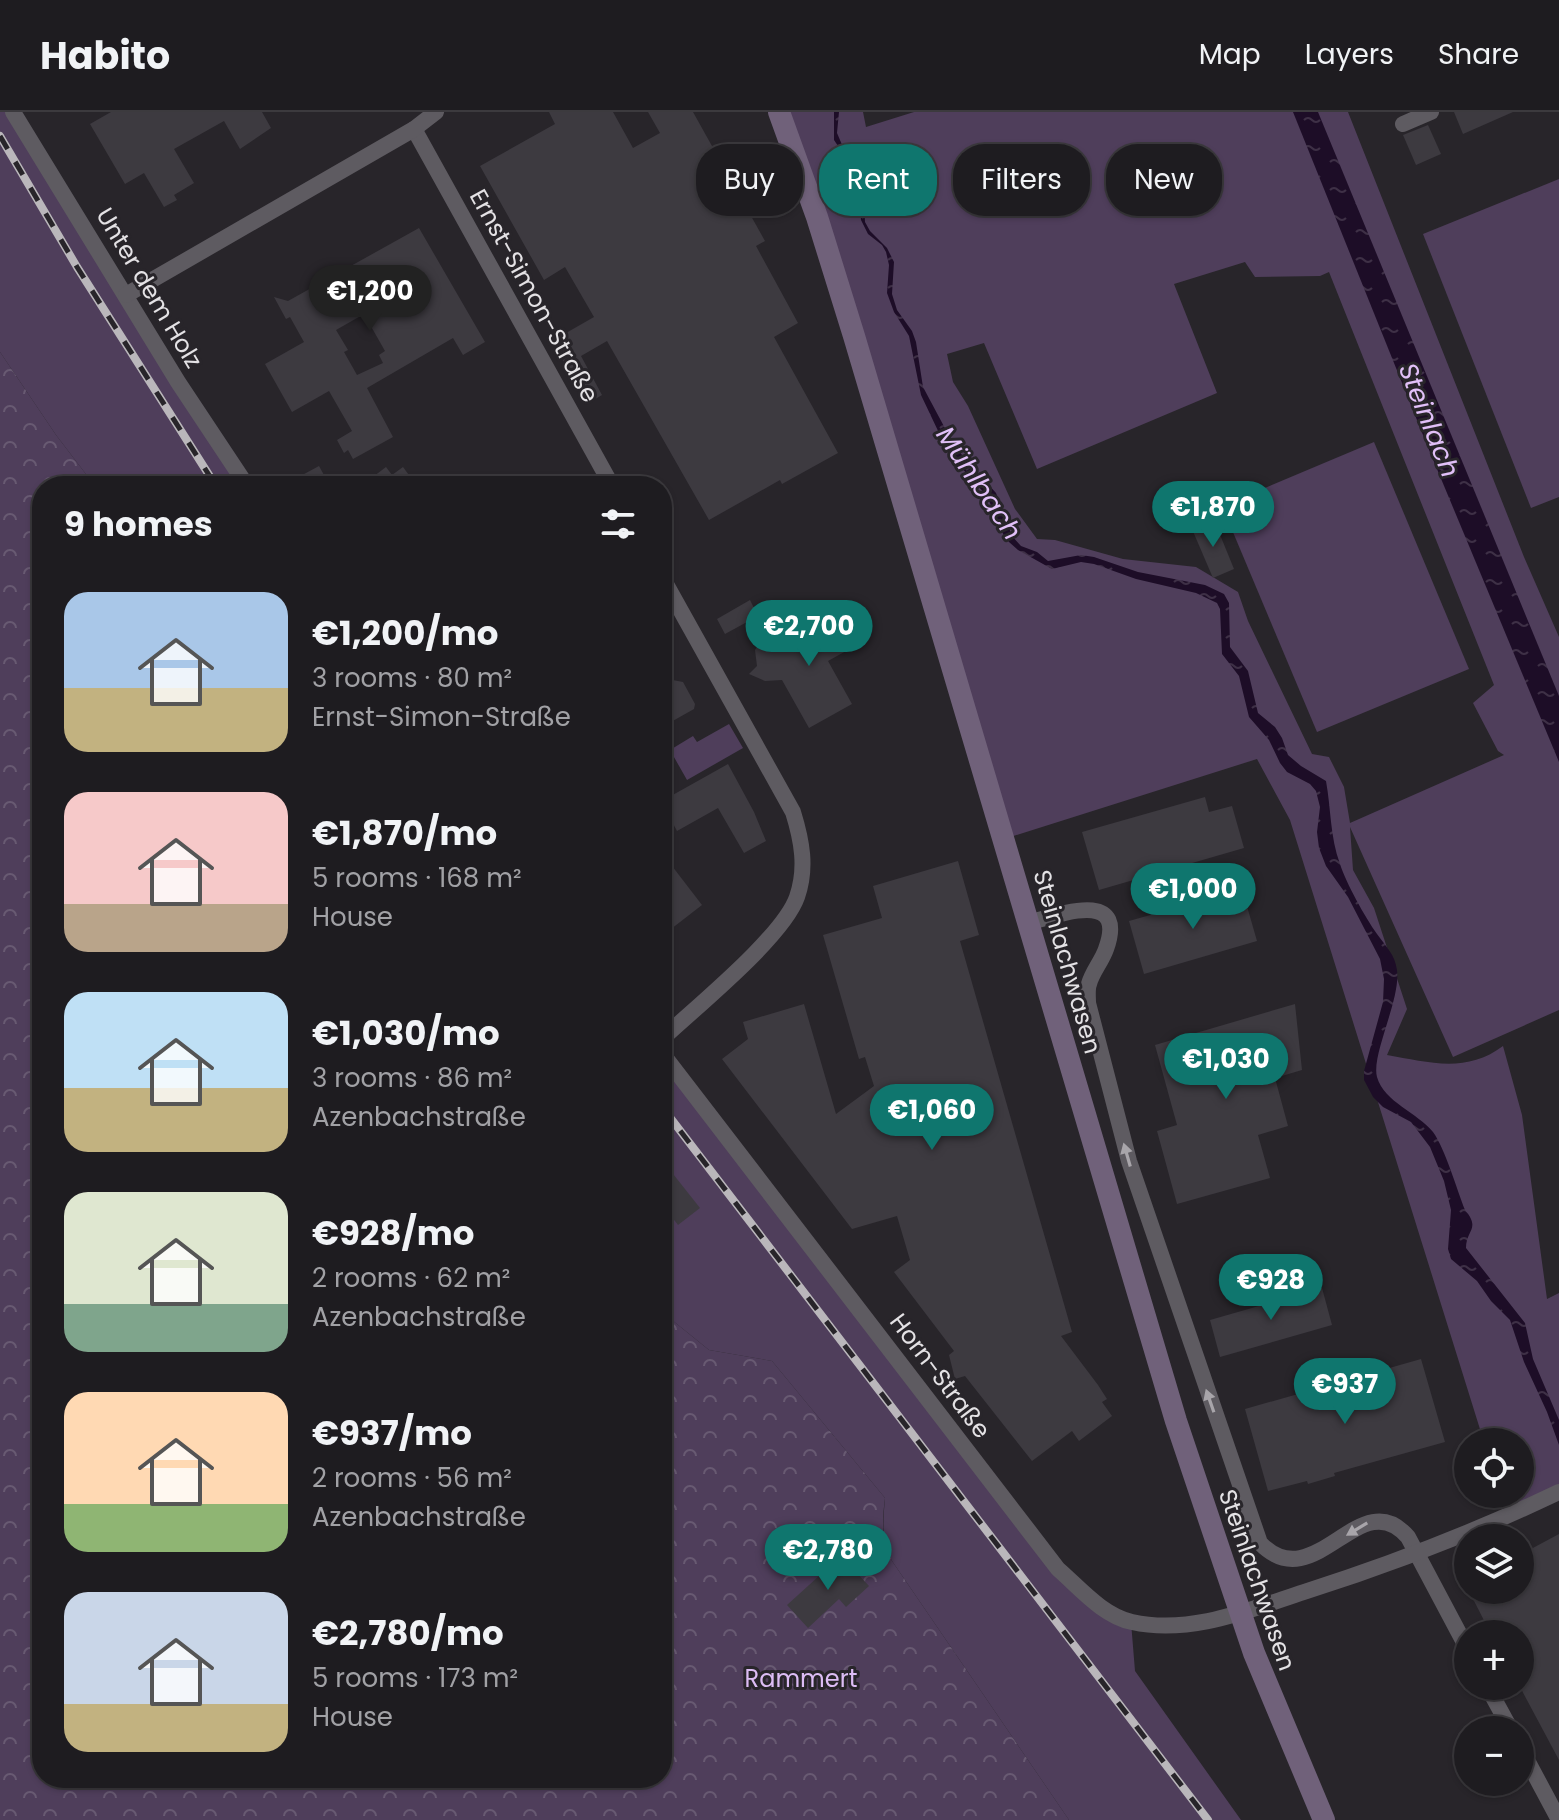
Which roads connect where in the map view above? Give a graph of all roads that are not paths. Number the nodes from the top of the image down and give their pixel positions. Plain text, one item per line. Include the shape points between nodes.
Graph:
1 (13, 112) edge
2 (436, 112) edge
3 (779, 112) edge
4 (1431, 112) edge
5 (1403, 124) dead end
6 (414, 129) junction
7 (126, 295) junction
8 (240, 476) edge
9 (606, 476) edge
10 (672, 595) edge
11 (1028, 923) junction
12 (672, 1029) edge
13 (672, 1066) edge
14 (1559, 1492) edge
15 (1416, 1554) junction
16 (1239, 1613) junction
17 (1454, 1624) edge
18 (1534, 1773) edge
19 (1324, 1820) edge
20 (1559, 1820) edge

1 - 7 street, Unter dem Holz
2 - 6 street
3 - 11 street, Steinlachwasen via 854,336
4 - 5 street
6 - 7 street
6 - 9 street, Ernst-Simon-Straße
7 - 8 street, Unter dem Holz
10 - 12 street via 793,812 804,867 785,920
15 -> 11 street via 1402,1530 1378,1520 1357,1526 1307,1557 1287,1559 1260,1543 1129,1161 1088,1003 1089,984 1110,932 1104,914 1084,909
11 - 16 street, Steinlachwasen via 1171,1406
13 - 16 street, Horn-Straße via 1058,1569 1108,1613 1131,1622 1183,1625
14 - 15 street, Horn-Straße
15 - 16 street, Horn-Straße
15 - 17 street
16 - 19 street, Steinlachwasen
18 - 20 street

